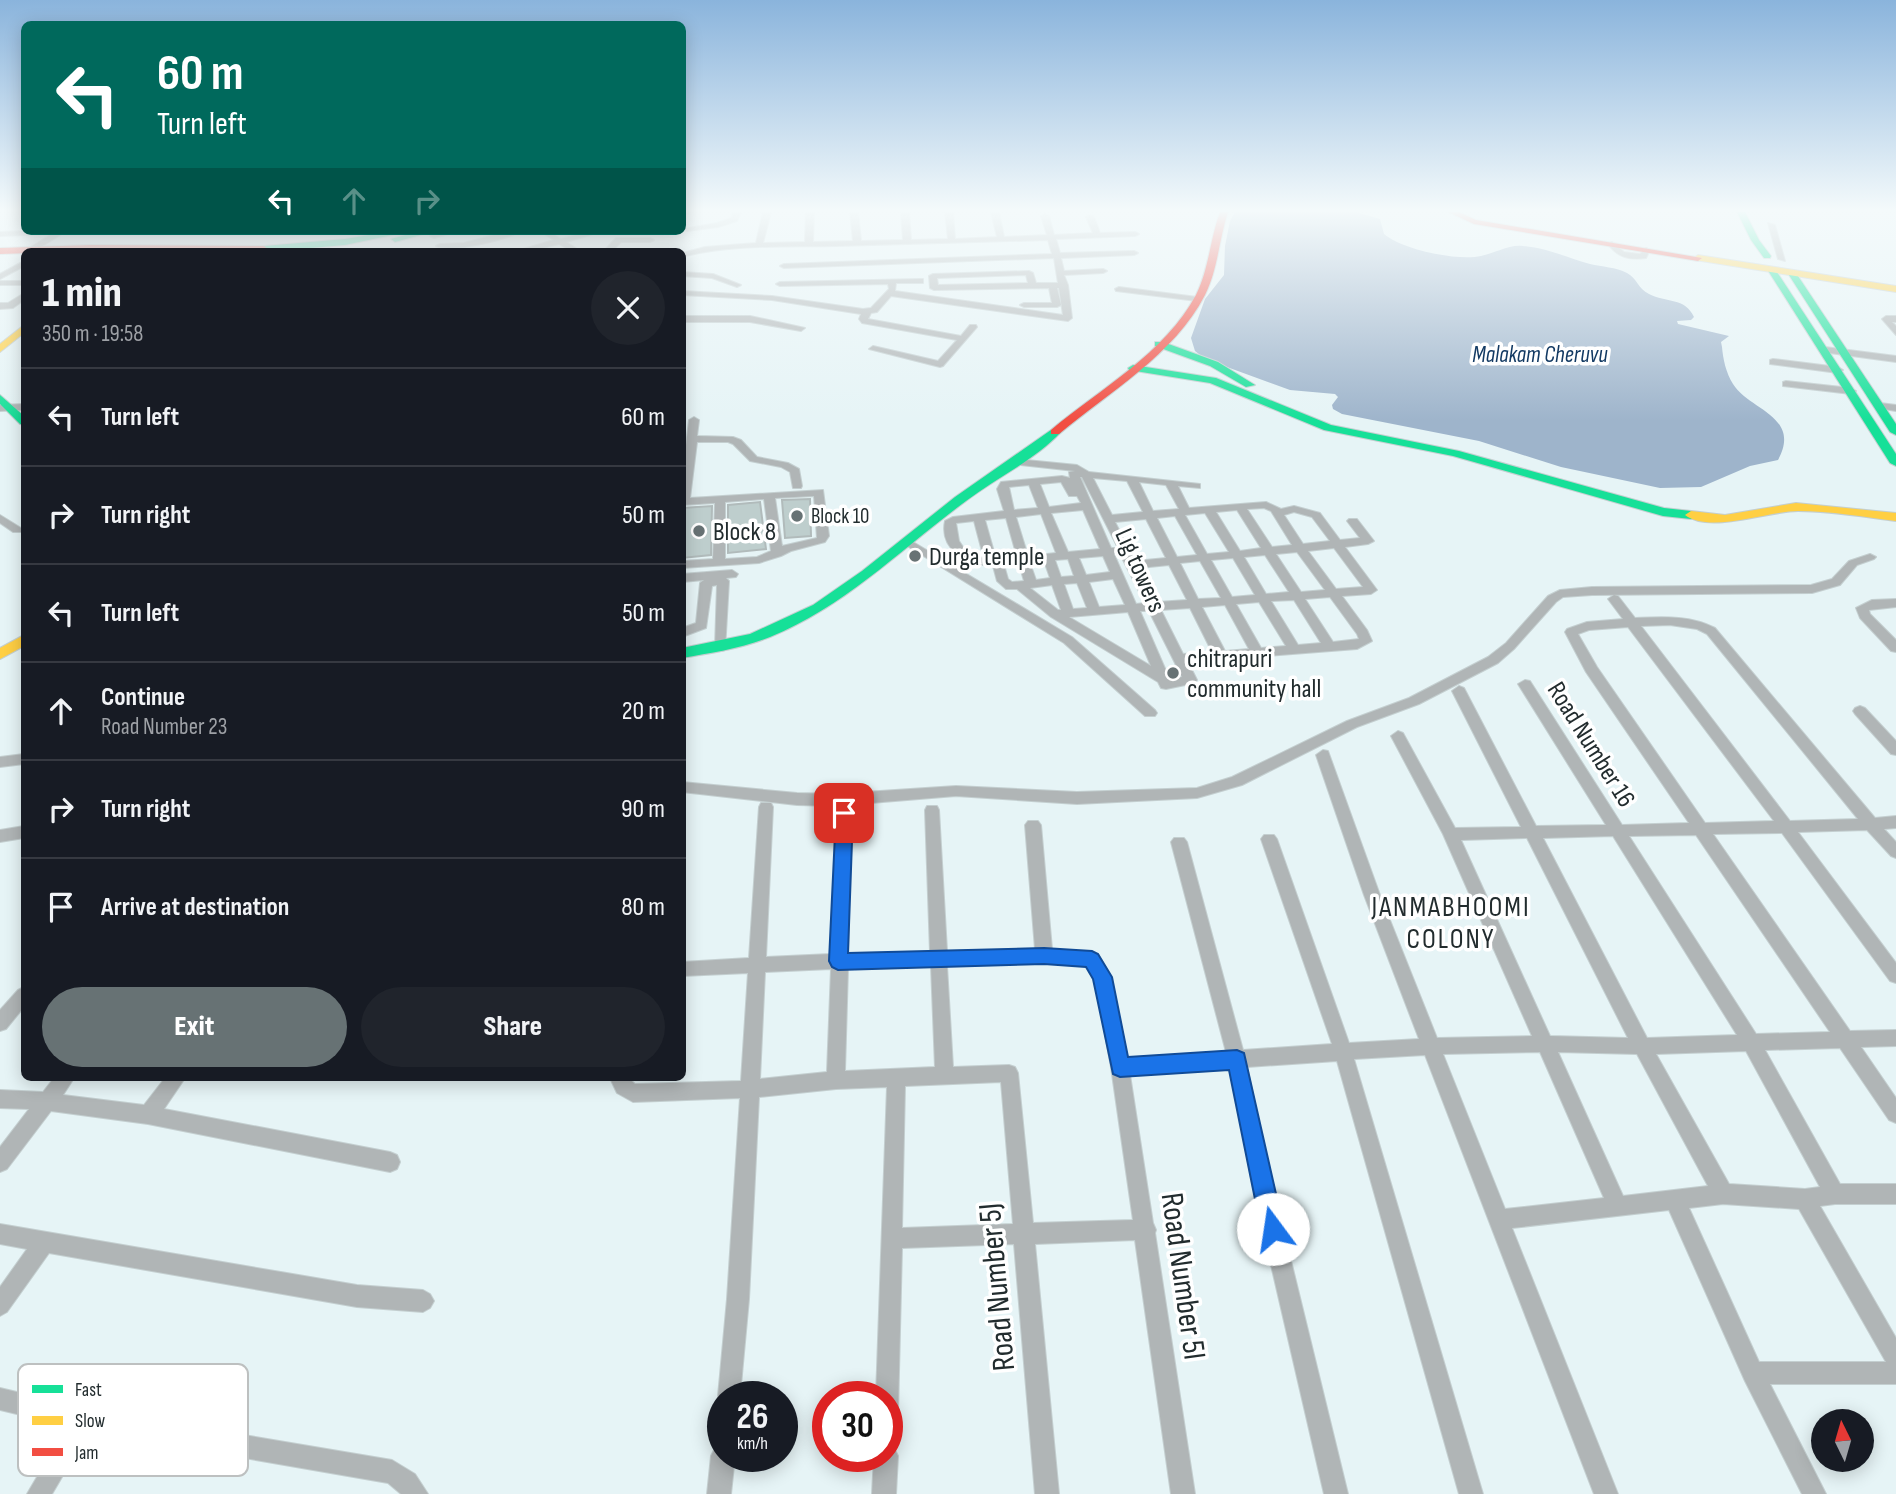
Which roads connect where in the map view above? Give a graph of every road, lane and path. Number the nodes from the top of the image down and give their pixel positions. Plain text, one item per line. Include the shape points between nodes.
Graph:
1 (892, 281) edge
2 (728, 282) edge
3 (779, 282) edge
4 (933, 282) edge
5 (988, 282) edge
6 (1032, 282) edge
7 (1063, 282) edge
8 (1204, 282) edge
9 (1788, 282) edge
10 (1791, 282) edge
11 (1870, 282) edge
12 (1872, 282) edge
13 (737, 285) dead end
14 (1033, 285) junction
15 (1052, 285) junction
16 (1064, 285) junction
17 (989, 286) junction
18 (1895, 286) edge
19 (1119, 289) dead end
20 (686, 293) edge
21 (890, 293) junction
22 (770, 298) junction
23 (21, 299) edge
24 (1197, 299) junction
25 (0, 306) edge
26 (867, 312) junction
27 (686, 319) edge
28 (1896, 319) edge
29 (973, 327) dead end
30 (801, 328) dead end
31 (21, 331) edge
32 (1896, 332) edge
33 (963, 340) junction
34 (1159, 344) junction
35 (0, 349) edge
36 (873, 349) dead end
37 (1825, 350) junction
38 (1845, 353) junction
39 (1895, 360) edge
40 (1773, 362) dead end
41 (940, 364) junction
42 (1133, 368) junction
43 (1838, 370) junction
44 (930, 375) dead end
45 (1226, 379) junction
46 (1786, 384) dead end
47 (1851, 391) junction
48 (1888, 407) edge
49 (693, 421) edge
50 (1896, 432) edge
51 (692, 439) junction
52 (1896, 463) edge
53 (1012, 465) junction
54 (1079, 474) junction
55 (1131, 478) junction
56 (1033, 481) junction
57 (1170, 482) junction
58 (686, 484) edge
59 (797, 486) dead end
60 (1196, 486) dead end
61 (769, 496) junction
62 (686, 499) edge
63 (720, 500) junction
64 (1791, 503) junction
65 (1083, 506) junction
66 (1240, 506) junction
67 (1896, 508) edge
68 (1045, 510) junction
69 (1209, 510) junction
70 (1182, 512) junction
71 (1278, 513) junction
72 (1010, 514) junction
73 (1150, 515) junction
74 (979, 517) junction
75 (1896, 517) edge
76 (0, 519) edge
77 (1108, 519) junction
78 (1353, 521) dead end
79 (18, 530) dead end
80 (908, 542) junction
81 (1338, 545) junction
82 (1299, 547) junction
83 (1123, 550) junction
84 (1267, 550) junction
85 (1103, 552) junction
86 (1236, 553) junction
87 (776, 554) junction
88 (1068, 555) junction
89 (1048, 557) junction
90 (1204, 557) junction
91 (1870, 558) dead end
92 (1023, 559) junction
93 (1172, 560) junction
94 (994, 562) junction
95 (719, 563) junction
96 (686, 565) edge
97 (1130, 565) junction
98 (732, 574) dead end
99 (1113, 576) junction
100 (686, 578) edge
101 (1083, 579) junction
102 (1057, 581) junction
103 (1026, 585) junction
104 (1334, 594) junction
105 (1297, 596) junction
106 (1263, 598) junction
107 (1614, 599) dead end
108 (1229, 601) junction
109 (1896, 603) edge
110 (1195, 605) junction
111 (1150, 606) junction
112 (1128, 608) junction
113 (1094, 610) junction
114 (1061, 613) junction
115 (1633, 624) junction
116 (686, 631) edge
117 (21, 642) edge
118 (721, 647) junction
119 (1330, 647) junction
120 (1896, 648) edge
121 (1294, 649) junction
122 (686, 652) edge
123 (1258, 653) junction
124 (0, 654) edge
125 (1221, 656) junction
126 (1178, 659) junction
127 (1165, 682) junction
128 (1525, 684) dead end
129 (1459, 691) dead end
130 (1860, 711) dead end
131 (1150, 713) dead end
132 (1398, 736) dead end
133 (1896, 750) edge
134 (1323, 755) dead end
135 (21, 759) edge
136 (0, 762) edge
137 (686, 787) edge
138 (766, 807) dead end
139 (932, 810) dead end
140 (844, 813) dead end
141 (1896, 822) edge
142 (1871, 824) junction
143 (1033, 825) dead end
144 (1786, 827) junction
145 (1701, 829) junction
146 (1618, 831) junction
147 (21, 832) edge
148 (1532, 832) junction
149 (1451, 834) junction
150 (0, 836) edge
151 (1269, 839) dead end
152 (1178, 842) dead end
153 (1896, 852) edge
154 (1044, 956) junction
155 (939, 959) junction
156 (838, 961) junction
157 (756, 967) junction
158 (686, 969) edge
159 (1896, 976) edge
160 (21, 998) edge
161 (0, 1023) edge
162 (1896, 1038) edge
163 (1751, 1042) junction
164 (1846, 1042) junction
165 (1546, 1044) junction
166 (1432, 1046) junction
167 (1642, 1046) junction
168 (1343, 1051) junction
169 (1237, 1060) junction
170 (1120, 1067) junction
171 (896, 1076) junction
172 (944, 1076) junction
173 (836, 1080) junction
174 (63, 1081) edge
175 (174, 1081) edge
176 (620, 1081) edge
177 (750, 1089) junction
178 (0, 1099) edge
179 (46, 1101) junction
180 (1896, 1114) edge
181 (148, 1115) junction
182 (0, 1162) edge
183 (390, 1162) dead end
184 (1723, 1194) junction
185 (1835, 1194) junction
186 (1896, 1194) edge
187 (1675, 1199) junction
188 (1805, 1199) junction
189 (1617, 1205) junction
190 (1498, 1220) junction
191 (1146, 1230) junction
192 (0, 1234) edge
193 (1022, 1234) junction
194 (894, 1238) junction
195 (45, 1241) junction
196 (414, 1300) dead end
197 (0, 1305) edge
198 (1896, 1359) edge
199 (1753, 1373) junction
200 (1896, 1373) edge
201 (730, 1381) edge
202 (888, 1381) edge
203 (0, 1399) edge
204 (18, 1403) edge
205 (248, 1447) edge
206 (721, 1472) edge
207 (885, 1472) edge
208 (50, 1476) edge
209 (39, 1494) edge
210 (416, 1494) edge
211 (719, 1494) edge
212 (884, 1494) edge
213 (1047, 1494) edge
214 (1183, 1494) edge
215 (1336, 1494) edge
216 (1471, 1494) edge
217 (1606, 1494) edge
218 (1814, 1494) edge

1 - 21 street
2 - 13 street
3 - 22 street
4 - 17 street via 934,288
5 - 17 street
6 - 14 street
7 - 16 street
8 - 24 street
9 - 37 street
10 - 38 street
11 - 18 street
12 - 18 street
14 - 15 street
14 - 17 street
15 - 16 street
15 - 17 street via 1058,305 994,304
16 - 21 street via 1068,318
19 - 24 street
20 - 22 street
21 - 26 street
22 - 26 street
23 - 25 street
24 - 34 street
26 - 33 street via 865,321
27 - 30 street via 750,320
28 - 32 street via 1886,319
29 - 33 street
31 - 35 street
33 - 41 street
34 - 42 street
34 - 45 street via 1214,364
36 - 41 street
37 - 38 street
37 - 43 street
38 - 39 street
38 - 48 street
40 - 43 street
41 - 44 street
42 - 45 street
42 - 53 street
43 - 47 street
45 - 64 street via 1356,434 1455,453 1663,512 1732,514
46 - 47 street
47 - 52 street
48 - 50 street
49 - 51 street
51 - 58 street
51 - 59 street via 737,442 754,459 794,471
53 - 54 street
53 - 80 street
54 - 55 street
54 - 65 street, Lig towers
54 - 77 street
55 - 57 street
55 - 73 street
56 - 65 street via 1065,480
56 - 68 street
56 - 72 street via 1003,486
57 - 60 street
57 - 70 street
61 - 63 street
61 - 87 street
61 - 87 street via 819,492 821,540
62 - 63 street
63 - 95 street
64 - 67 street
64 - 75 street
65 - 68 street
65 - 85 street, Lig towers
66 - 69 street
66 - 71 street via 1266,505
66 - 84 street
68 - 72 street
68 - 88 street
69 - 70 street
69 - 86 street
70 - 73 street
70 - 90 street
71 - 81 street via 1294,509 1316,515
71 - 82 street
72 - 74 street
72 - 92 street
73 - 77 street
73 - 93 street
74 - 94 street
74 - 94 street via 953,520 949,526 965,557
76 - 79 street
77 - 83 street
78 - 81 street via 1368,541
80 - 118 street via 789,622
80 - 131 street via 1068,639
81 - 82 street
81 - 104 street via 1371,587
82 - 84 street
82 - 104 street
83 - 85 street
83 - 97 street
84 - 86 street
84 - 105 street
85 - 88 street
85 - 99 street, Lig towers
86 - 90 street
86 - 106 street
87 - 95 street
88 - 89 street
88 - 101 street
89 - 92 street
89 - 102 street
90 - 93 street
90 - 108 street
91 - 137 street via 1853,563 1836,582 1812,589 1560,594 1493,660 1237,781 1197,793 1077,798 956,791 834,800
92 - 94 street
92 - 103 street
93 - 97 street
93 - 110 street
94 - 103 street via 1006,584
95 - 96 street
97 - 111 street
98 - 100 street
99 - 101 street
99 - 112 street, Lig towers
101 - 102 street
101 - 113 street
102 - 103 street
102 - 114 street
103 - 114 street
104 - 105 street
104 - 119 street via 1366,641
105 - 106 street
105 - 119 street
106 - 108 street
106 - 121 street
107 - 115 street
108 - 110 street
108 - 123 street
109 - 120 street via 1862,608
110 - 111 street
110 - 125 street
111 - 112 street
111 - 126 street
112 - 113 street
112 - 127 street, Lig towers
113 - 114 street
114 - 127 street
115 - 142 street via 1688,622 1711,631
115 - 144 street
115 - 145 street via 1587,626 1571,632 1591,669
116 - 118 street via 702,625 706,583 723,582
117 - 124 street
118 - 122 street
119 - 121 street
121 - 123 street
123 - 125 street
125 - 126 street
126 - 127 street via 1190,680
128 - 146 street, Road Number 16
129 - 148 street
130 - 133 street
132 - 149 street
134 - 166 street
135 - 136 street
138 - 157 street
139 - 155 street
140 - 156 street
141 - 142 street
142 - 144 street
142 - 153 street
143 - 154 street
144 - 145 street
144 - 159 street
145 - 146 street
145 - 164 street
146 - 148 street
146 - 163 street, Road Number 16
147 - 150 street
148 - 149 street
148 - 167 street
149 - 165 street
151 - 168 street
152 - 169 street
154 - 155 street, Road Number 5I
154 - 170 street, Road Number 5I via 1092,959 1098,967
155 - 156 street, Road Number 5I
155 - 172 street
156 - 157 street, Road Number 5I
156 - 173 street
157 - 158 street, Road Number 5I
157 - 177 street
160 - 161 street
162 - 164 street
163 - 164 street
163 - 167 street
163 - 185 street, Road Number 16
164 - 180 street
165 - 166 street
165 - 167 street
165 - 189 street
166 - 168 street
166 - 190 street
167 - 184 street
168 - 169 street
168 - 216 street
169 - 170 street
169 - 215 street
170 - 191 street, Road Number 5I
171 - 172 street
171 - 173 street
171 - 194 street
172 - 193 street, Road Number 5J via 1009,1073
173 - 177 street
174 - 179 street
175 - 181 street
176 - 177 street via 633,1093
177 - 201 street
178 - 179 street
179 - 181 street
179 - 182 street
181 - 183 street
184 - 187 street
184 - 188 street
185 - 186 street
185 - 188 street
187 - 189 street
187 - 199 street
188 - 198 street
189 - 190 street
190 - 217 street
191 - 193 street
191 - 214 street, Road Number 5I
192 - 195 street
193 - 194 street
193 - 213 street, Road Number 5J
194 - 202 street
195 - 196 street via 357,1296
195 - 197 street
199 - 200 street
199 - 218 street
203 - 204 street
205 - 210 street via 392,1472
206 - 211 street
207 - 212 street
208 - 209 street

